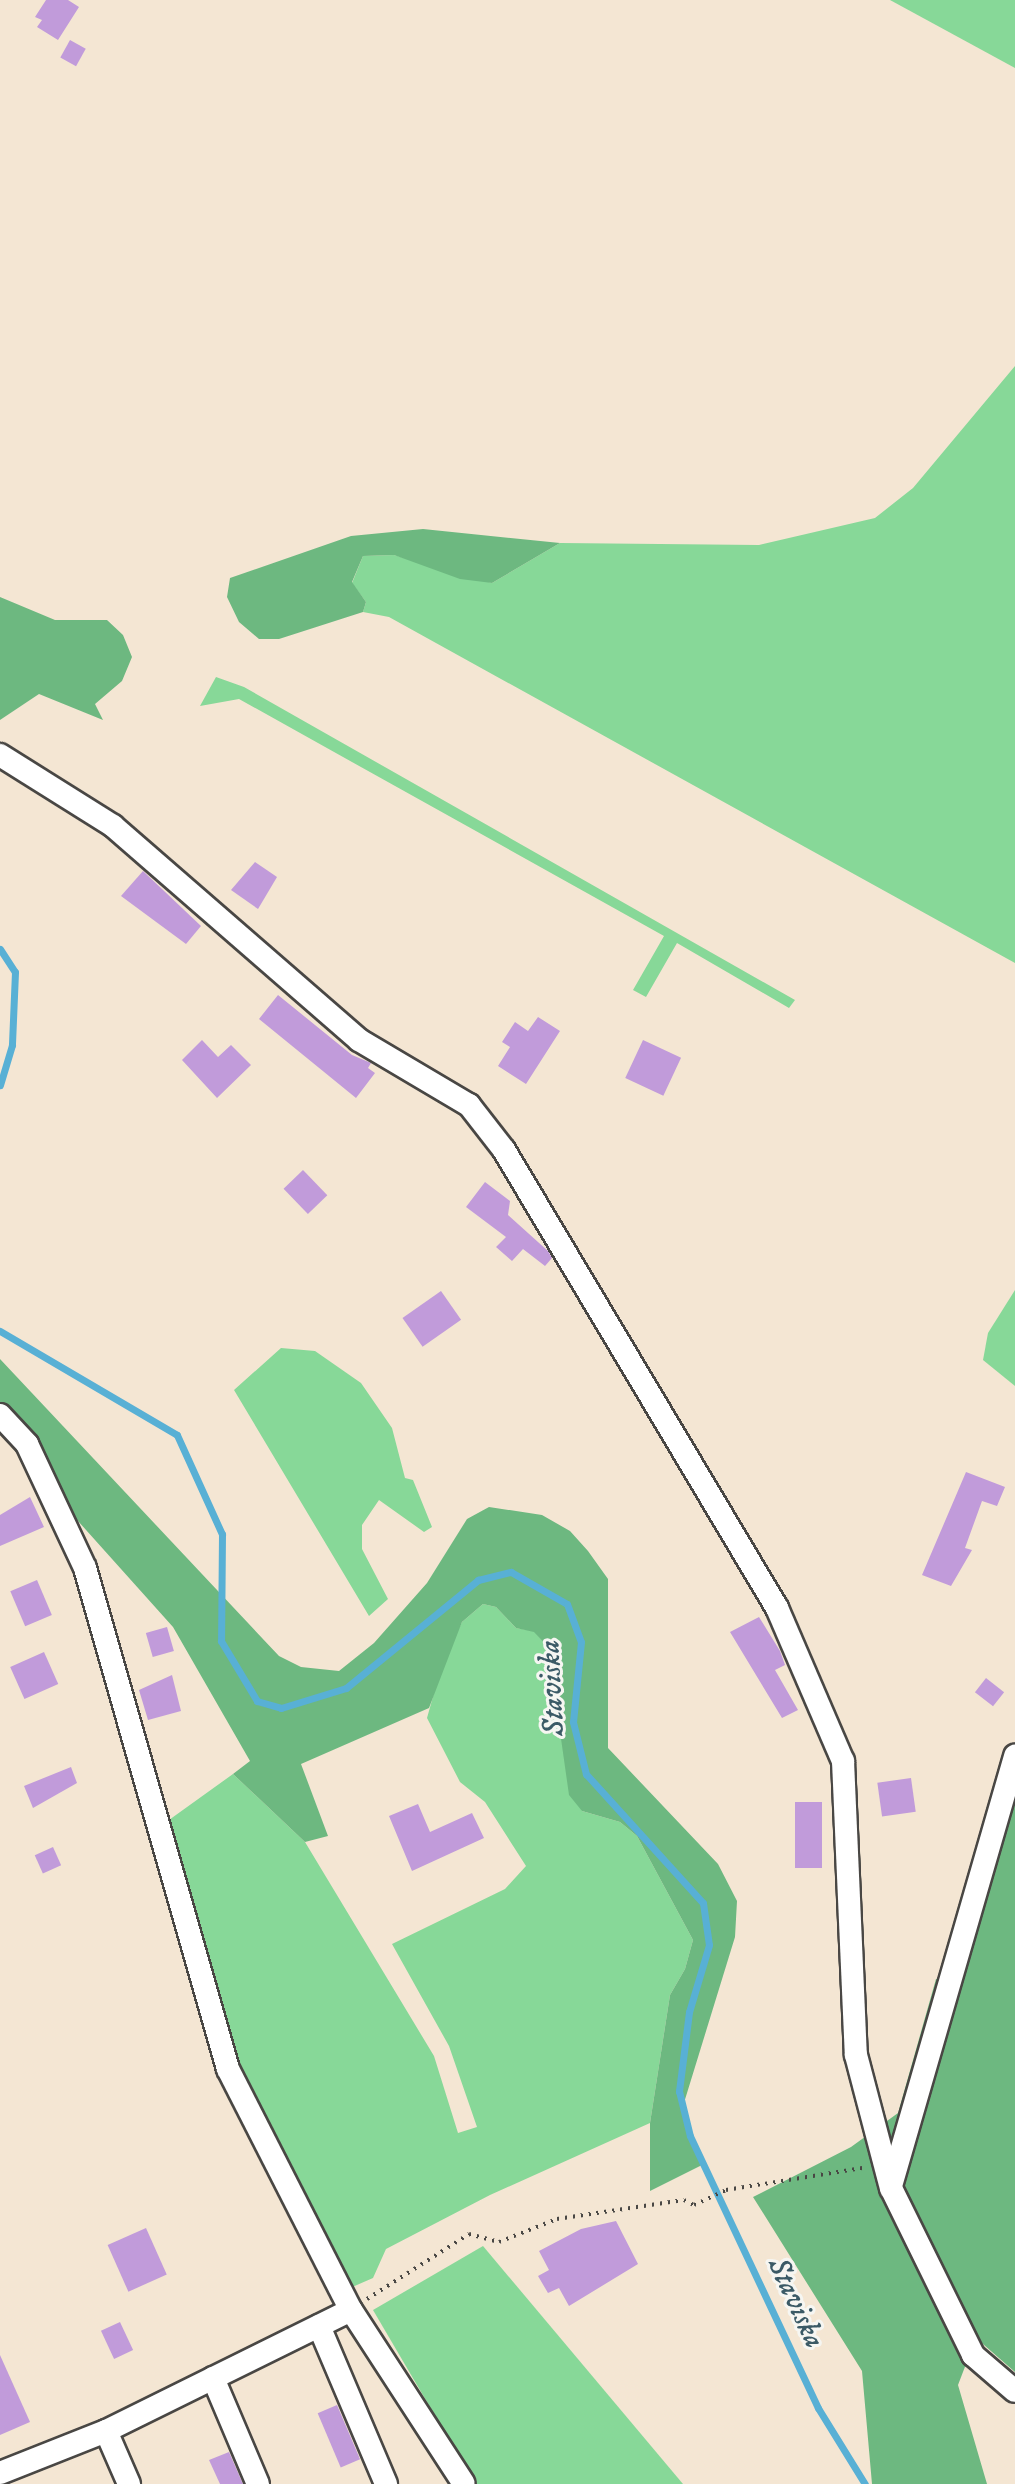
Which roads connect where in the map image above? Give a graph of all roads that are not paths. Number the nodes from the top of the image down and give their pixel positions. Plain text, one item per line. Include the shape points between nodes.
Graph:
1 (0, 755) edge
2 (0, 1415) edge
3 (1015, 1756) edge
4 (891, 2188) junction
5 (351, 2310) junction
6 (319, 2326) junction
7 (213, 2378) junction
8 (1015, 2391) edge
9 (106, 2431) junction
10 (0, 2475) edge
11 (3, 2484) edge
12 (129, 2484) edge
13 (258, 2484) edge
14 (386, 2484) edge
15 (464, 2484) edge

1 - 4 street via 113,826 359,1040 469,1105 504,1150 777,1608 843,1761 856,2055
2 - 5 street via 27,1444 85,1568 228,2069
3 - 4 street
4 - 8 street via 973,2355
5 - 6 street
5 - 15 street
6 - 7 street
6 - 14 street
7 - 9 street
7 - 13 street
9 - 10 street
9 - 12 street
10 - 11 street

